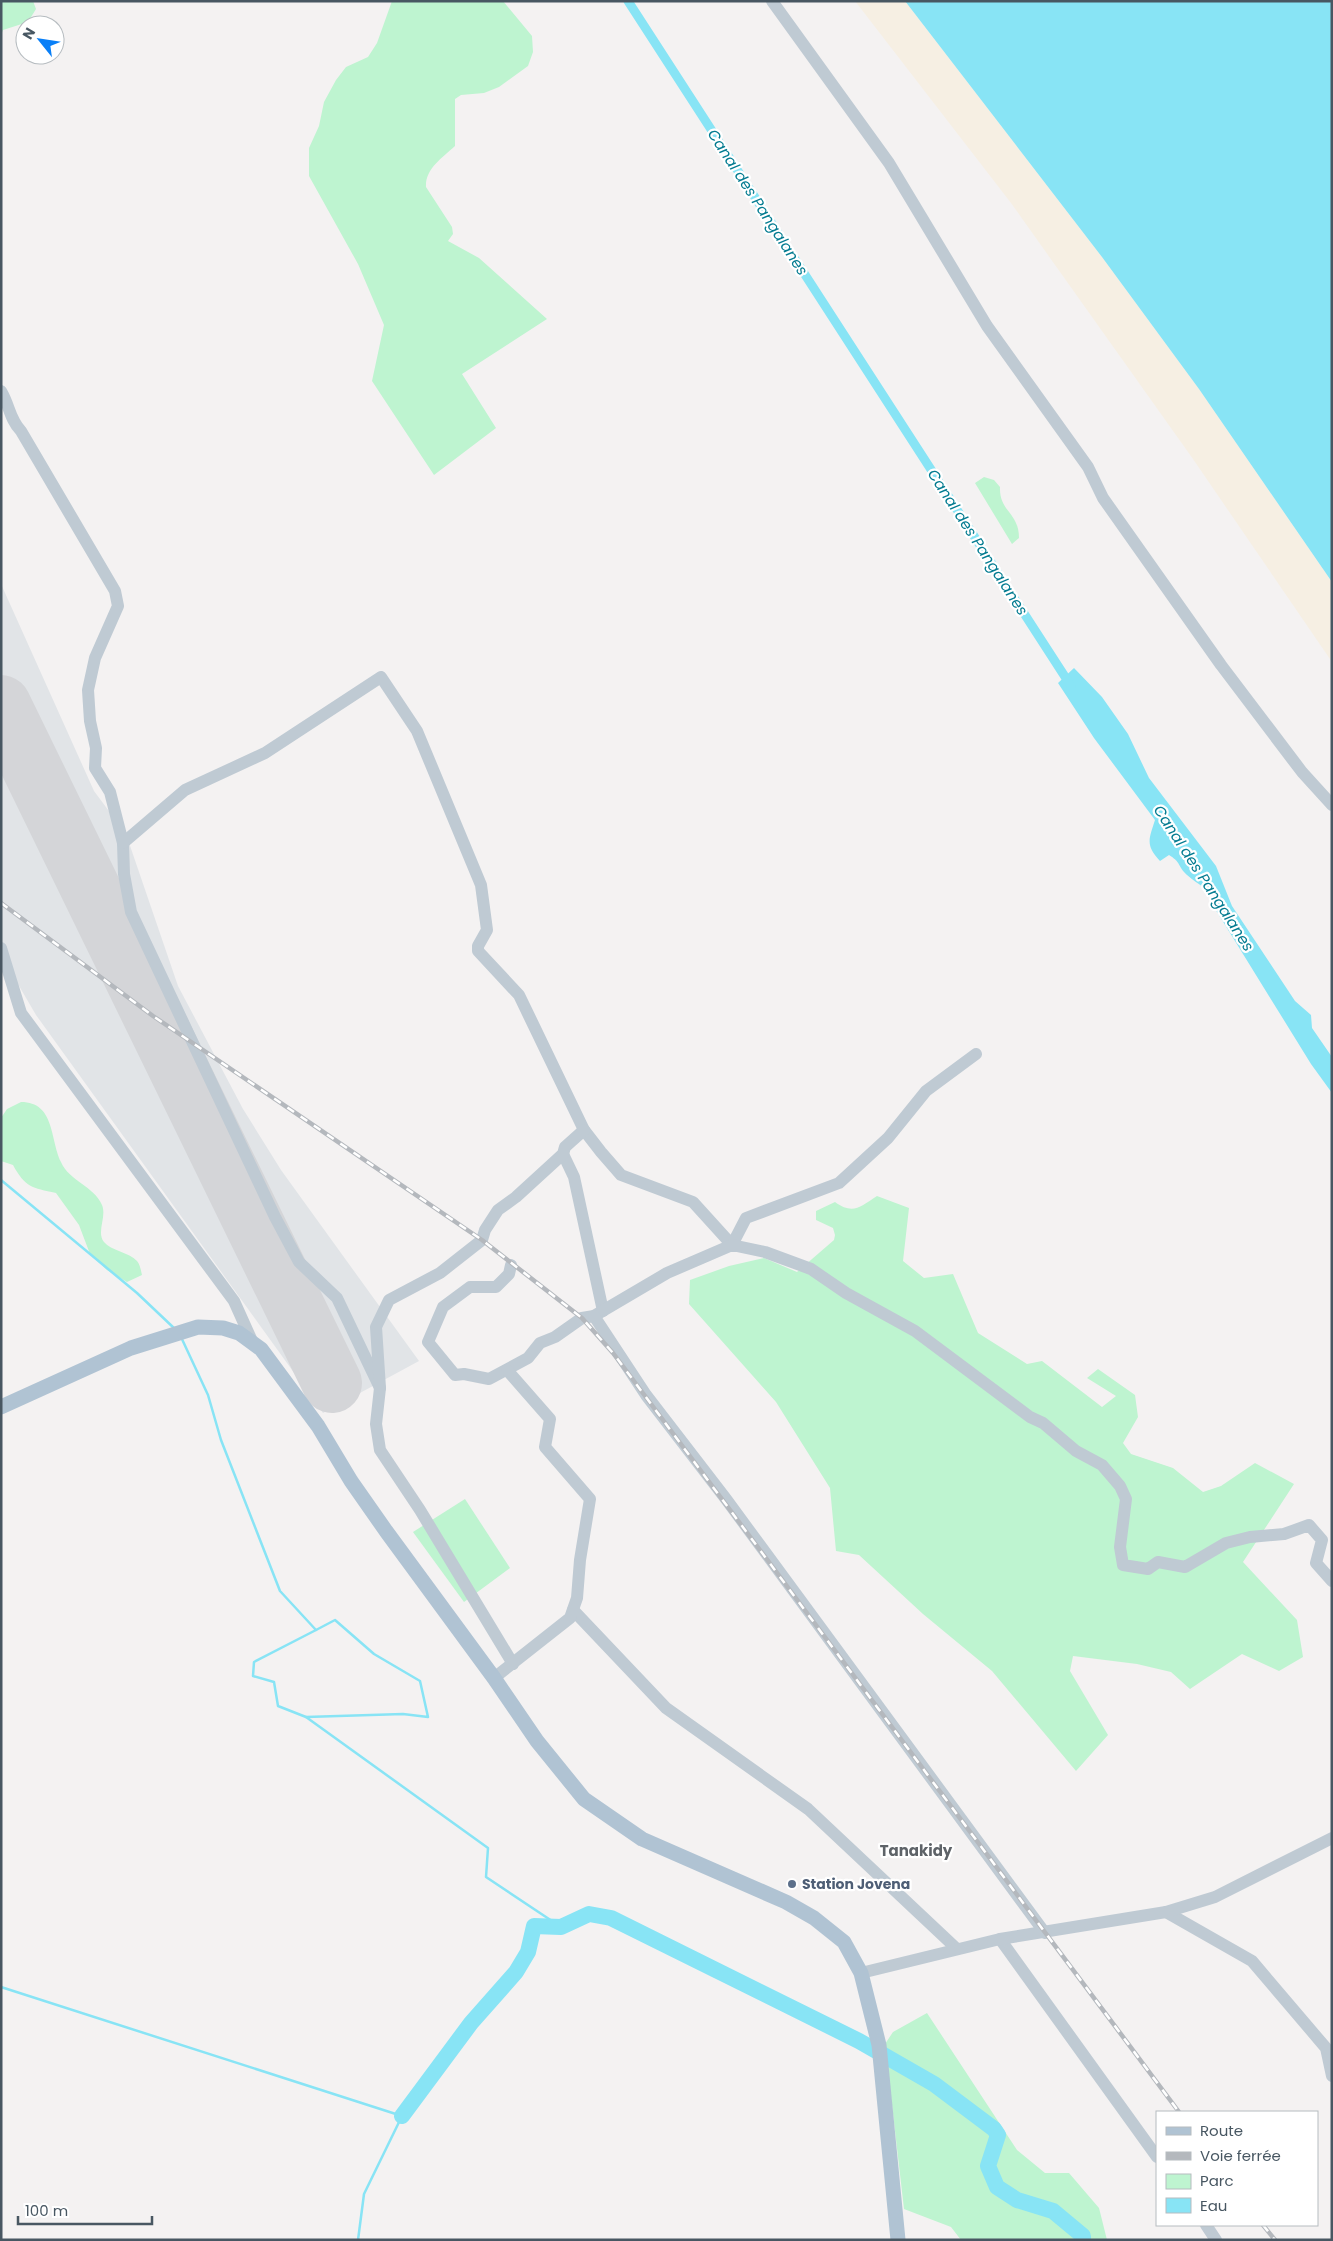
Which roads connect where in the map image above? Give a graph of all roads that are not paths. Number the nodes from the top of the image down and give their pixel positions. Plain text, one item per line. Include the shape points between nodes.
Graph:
1 (772, 1) edge
2 (1, 391) edge
3 (1332, 805) edge
4 (123, 843) junction
5 (1, 948) edge
6 (976, 1054) dead end
7 (584, 1130) junction
8 (563, 1154) junction
9 (732, 1245) junction
10 (511, 1265) dead end
11 (598, 1313) junction
12 (252, 1342) junction
13 (506, 1370) junction
14 (380, 1388) junction
15 (1, 1407) edge
16 (1332, 1581) edge
17 (573, 1610) junction
18 (513, 1664) junction
19 (494, 1678) junction
20 (1332, 1838) edge
21 (1166, 1912) junction
22 (1045, 1933) junction
23 (1000, 1939) junction
24 (958, 1949) junction
25 (861, 1973) junction
26 (1332, 2076) edge
27 (1156, 2156) edge
28 (1207, 2226) edge
29 (898, 2240) edge
30 (1216, 2240) edge

1 - 3 street via 889,163 987,326 1088,467 1114,514 1221,665 1302,772
2 - 4 street via 13,422 115,591 118,606 95,658 88,690 96,748 95,768 110,792
4 - 7 street via 184,790 265,753 381,677 417,731 481,885 487,930 478,951 519,994
4 - 14 street via 130,912 170,1000 299,1262 337,1298
5 - 12 street via 21,1013 234,1301
6 - 9 street via 926,1091 888,1138 839,1182 746,1218
7 - 8 street via 565,1147
7 - 9 street via 621,1175 693,1202
8 - 11 street via 574,1176
8 - 14 street via 498,1210 482,1240 440,1273 389,1300 376,1327
9 - 11 street via 667,1273
9 - 16 street via 765,1252 811,1268 846,1293 915,1331 1030,1417 1043,1423 1076,1451 1102,1465 1120,1486 1126,1499 1120,1547 1123,1565 1148,1569 1158,1562 1185,1566 1226,1543 1284,1534 1309,1524 1322,1540 1316,1564
10 - 13 street via 509,1274 496,1288 470,1287 443,1307 428,1342 455,1375 489,1379
11 - 13 street via 582,1318 555,1337 540,1343 528,1358
11 - 22 street via 646,1395
12 - 15 main road via 223,1328 198,1327 131,1348
12 - 19 main road via 272,1363 318,1426 351,1481
13 - 17 street via 550,1419 545,1447 590,1499
14 - 18 street via 376,1424 380,1450
17 - 18 street via 570,1618
17 - 24 street via 666,1708 808,1809
18 - 19 street
19 - 25 main road via 537,1741 584,1800 642,1839 786,1902 814,1918 844,1942
20 - 21 street via 1215,1898
21 - 22 street
21 - 26 street via 1252,1961 1326,2048
22 - 23 street
23 - 24 street
23 - 27 street
24 - 25 street
25 - 29 main road via 882,2063
28 - 30 street

